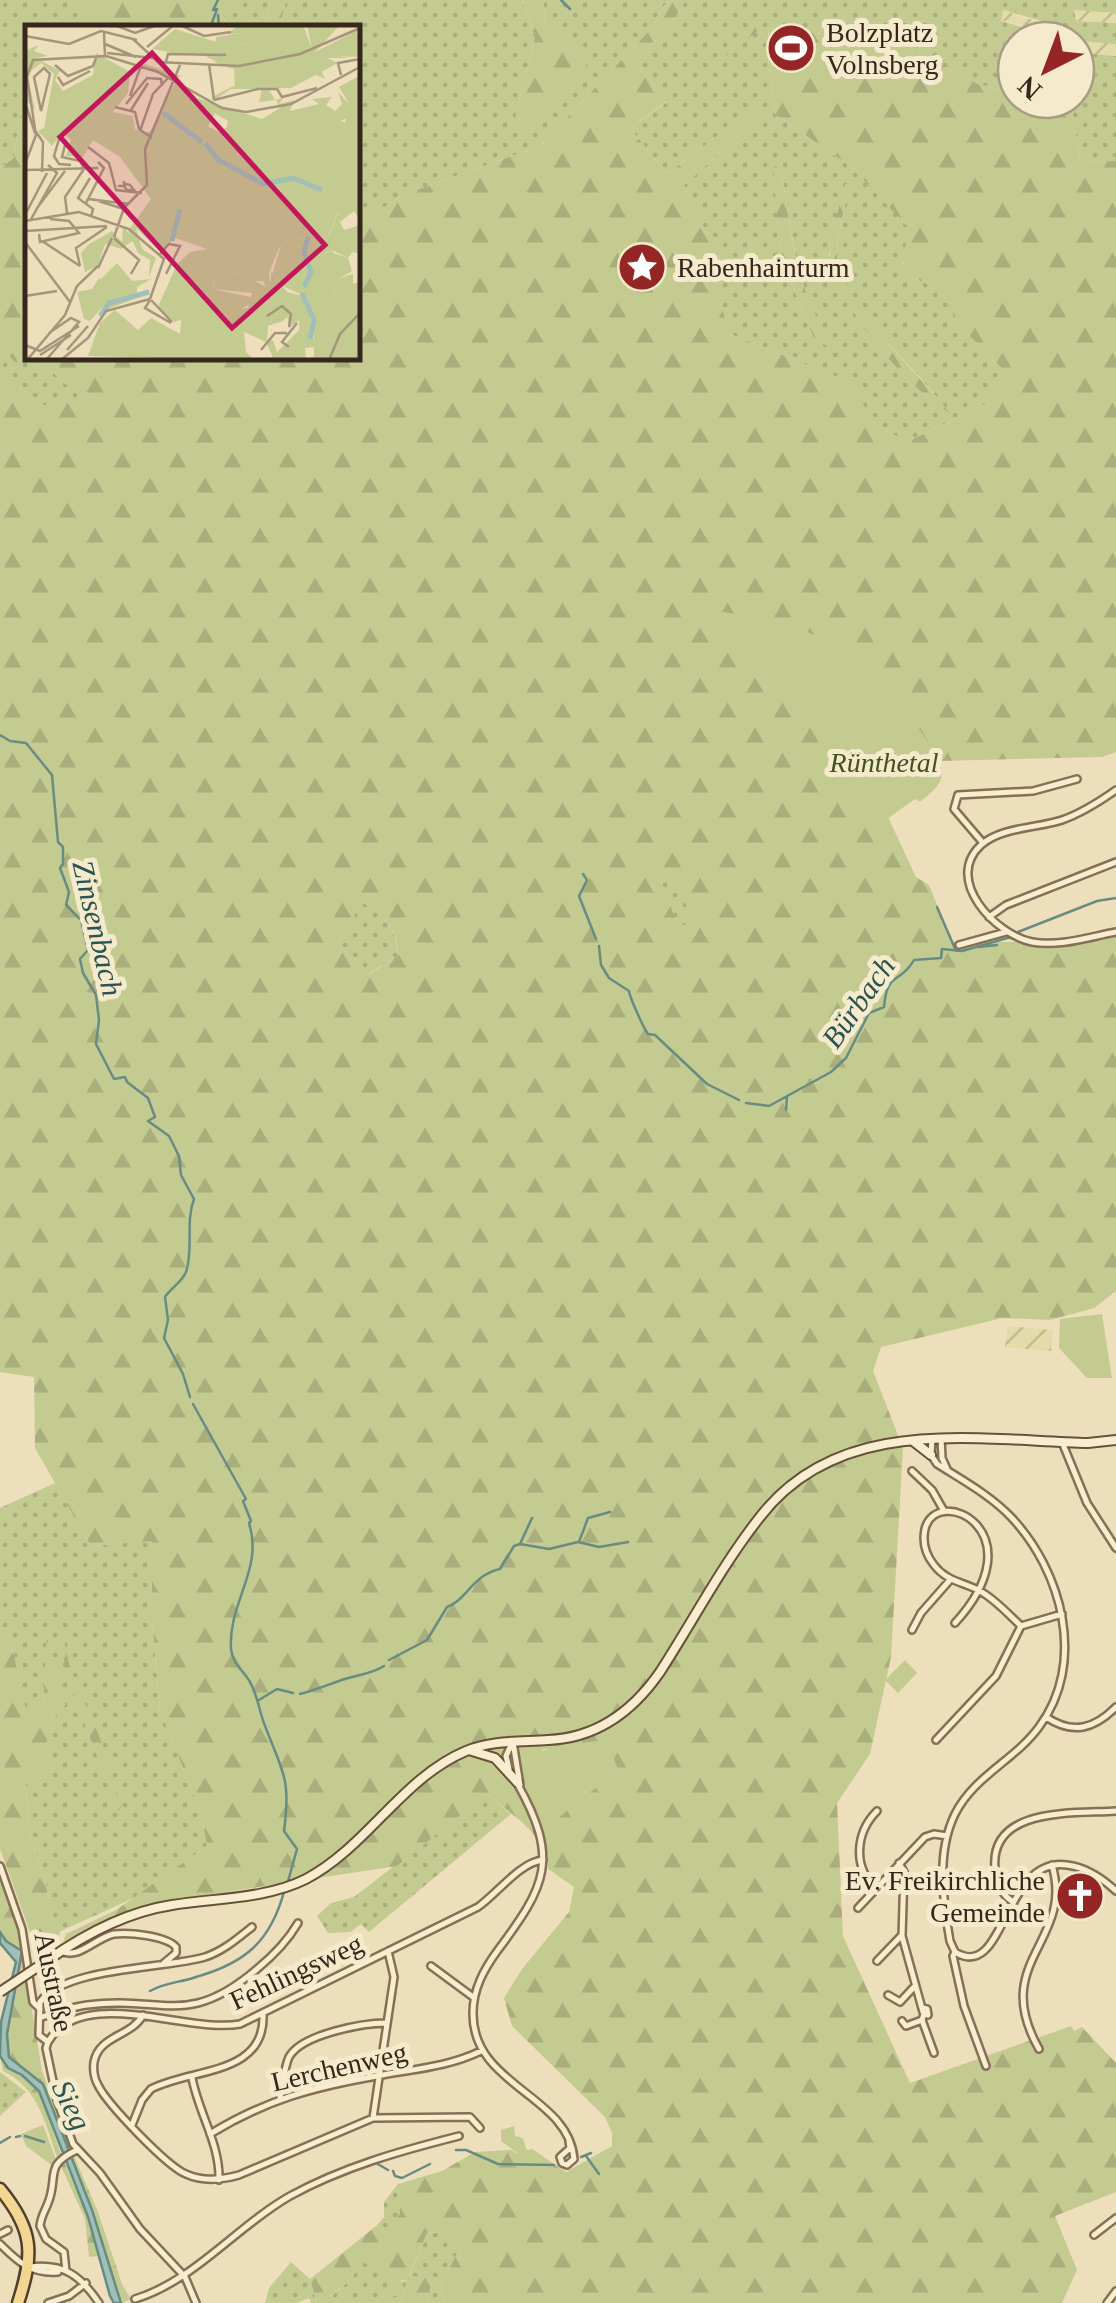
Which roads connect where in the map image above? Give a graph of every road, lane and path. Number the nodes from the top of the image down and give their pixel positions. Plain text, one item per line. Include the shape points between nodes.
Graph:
1 (1077, 779) dead end
2 (1116, 790) edge
3 (983, 843) junction
4 (1116, 862) edge
5 (989, 917) junction
6 (1006, 932) junction
7 (1116, 932) edge
8 (958, 945) dead end
9 (936, 1438) junction
10 (909, 1439) junction
11 (1116, 1440) edge
12 (1062, 1442) junction
13 (932, 1455) junction
14 (912, 1470) dead end
15 (949, 1472) junction
16 (944, 1510) junction
17 (1116, 1548) edge
18 (950, 1580) junction
19 (980, 1591) junction
20 (1062, 1614) junction
21 (955, 1622) dead end
22 (1021, 1626) junction
23 (912, 1630) dead end
24 (1116, 1707) edge
25 (1046, 1718) junction
26 (936, 1740) dead end
27 (513, 1742) junction
28 (468, 1750) junction
29 (518, 1785) junction
30 (877, 1811) dead end
31 (1116, 1811) edge
32 (947, 1836) junction
33 (543, 1860) junction
34 (900, 1863) junction
35 (1052, 1865) junction
36 (0, 1866) edge
37 (876, 1888) junction
38 (1116, 1891) edge
39 (1013, 1902) junction
40 (858, 1908) dead end
41 (298, 1923) dead end
42 (252, 1927) dead end
43 (902, 1935) junction
44 (61, 1950) junction
45 (388, 1951) junction
46 (955, 1952) junction
47 (964, 1958) junction
48 (877, 1961) dead end
49 (164, 1963) junction
50 (431, 1966) dead end
51 (956, 1974) junction
52 (914, 1988) junction
53 (0, 1992) edge
54 (888, 1994) dead end
55 (474, 1997) junction
56 (40, 2008) junction
57 (263, 2014) junction
58 (923, 2014) junction
59 (142, 2016) junction
60 (42, 2017) junction
61 (902, 2021) dead end
62 (387, 2023) junction
63 (48, 2042) junction
64 (1039, 2048) dead end
65 (481, 2051) junction
66 (934, 2053) dead end
67 (986, 2066) dead end
68 (380, 2075) junction
69 (192, 2077) junction
70 (280, 2098) junction
71 (372, 2118) junction
72 (132, 2125) junction
73 (480, 2128) dead end
74 (210, 2134) junction
75 (458, 2136) dead end
76 (569, 2141) dead end
77 (75, 2151) junction
78 (219, 2180) junction
79 (0, 2189) edge
80 (1116, 2218) edge
81 (8, 2230) dead end
82 (0, 2234) edge
83 (1094, 2236) dead end
84 (0, 2244) edge
85 (28, 2267) junction
86 (66, 2271) junction
87 (182, 2274) junction
88 (86, 2284) junction
89 (1116, 2291) edge
90 (134, 2299) dead end
91 (59, 2300) edge
92 (18, 2303) edge
93 (48, 2303) edge
94 (99, 2303) edge
95 (196, 2303) edge
96 (1108, 2303) edge

1 - 3 street via 1034,790 958,795 954,808
2 - 3 street via 1071,816
3 - 5 street via 969,877
4 - 5 street
5 - 6 street
6 - 7 street via 1053,944
6 - 8 street
9 - 10 street
9 - 12 street
9 - 13 street
9 - 15 street
10 - 13 street
10 - 27 street via 844,1454 797,1481 760,1516 633,1706 580,1735
11 - 12 street
12 - 17 street via 1087,1503
13 - 15 street
14 - 16 street
15 - 20 street via 998,1504 1025,1533
16 - 18 street via 928,1521 924,1544
16 - 19 street via 971,1520 989,1545
18 - 19 street
18 - 23 street
19 - 21 street
19 - 22 street
20 - 22 street
20 - 25 street via 1063,1669
22 - 26 street via 996,1676
24 - 25 street via 1101,1721 1076,1729
25 - 32 street via 964,1797
27 - 28 street
27 - 29 street via 506,1760
28 - 29 street via 495,1758
28 - 44 street via 436,1767 340,1856 306,1878 138,1913
29 - 33 street
30 - 37 street via 859,1847 862,1868
31 - 39 street via 1040,1816 1012,1828 995,1850 994,1863 996,1882
32 - 34 street via 925,1837
32 - 46 street via 944,1898
33 - 45 street, Fehlingsweg via 523,1866 478,1907
33 - 55 street via 530,1908 488,1963
34 - 37 street
34 - 43 street
35 - 38 street via 1075,1866
35 - 39 street via 1030,1875
35 - 64 street via 1054,1912 1022,1991 1028,2029
36 - 56 street, Austraße via 22,1928 32,2002
37 - 40 street
39 - 47 street via 998,1935
41 - 60 street via 272,1956 214,2000 164,2008 89,2004
42 - 49 street via 215,1953
43 - 48 street
43 - 52 street
44 - 49 street via 71,1954 115,1934 164,1938 176,1947
44 - 53 street, bridge
45 - 57 street, Fehlingsweg
45 - 62 street via 394,1977
46 - 47 street
46 - 51 street
47 - 51 street
49 - 56 street via 61,1984 42,1997
50 - 55 street
51 - 67 street
52 - 54 street via 900,2002
52 - 58 street
55 - 65 street
56 - 60 street, Austraße
57 - 59 street, Fehlingsweg via 222,2028
57 - 69 street via 260,2040 242,2058
58 - 61 street via 906,2026
58 - 66 street
59 - 63 street, Fehlingsweg via 80,2017
59 - 72 street via 105,2042 94,2064 98,2087
60 - 63 street, Austraße via 39,2035
62 - 68 street
62 - 70 street via 348,2027 300,2046 290,2057
63 - 77 street, Austraße via 57,2100
65 - 68 street, Lerchenweg via 455,2063
65 - 76 street via 548,2112
68 - 70 street, Lerchenweg
68 - 71 street
69 - 72 street via 151,2090
69 - 74 street
70 - 74 street, Lerchenweg
71 - 73 street via 470,2117
71 - 78 street
72 - 78 street via 177,2168
74 - 78 street
75 - 87 street via 378,2157 290,2197
77 - 86 street via 52,2171 40,2226 64,2252
77 - 87 street, Austraße
79 - 85 main road via 23,2223
80 - 83 street
81 - 82 street
84 - 85 street
85 - 86 street via 37,2273
85 - 92 main road
86 - 88 street
87 - 90 street
87 - 95 street, Austraße
88 - 91 street
88 - 94 street
89 - 96 street
91 - 93 street

